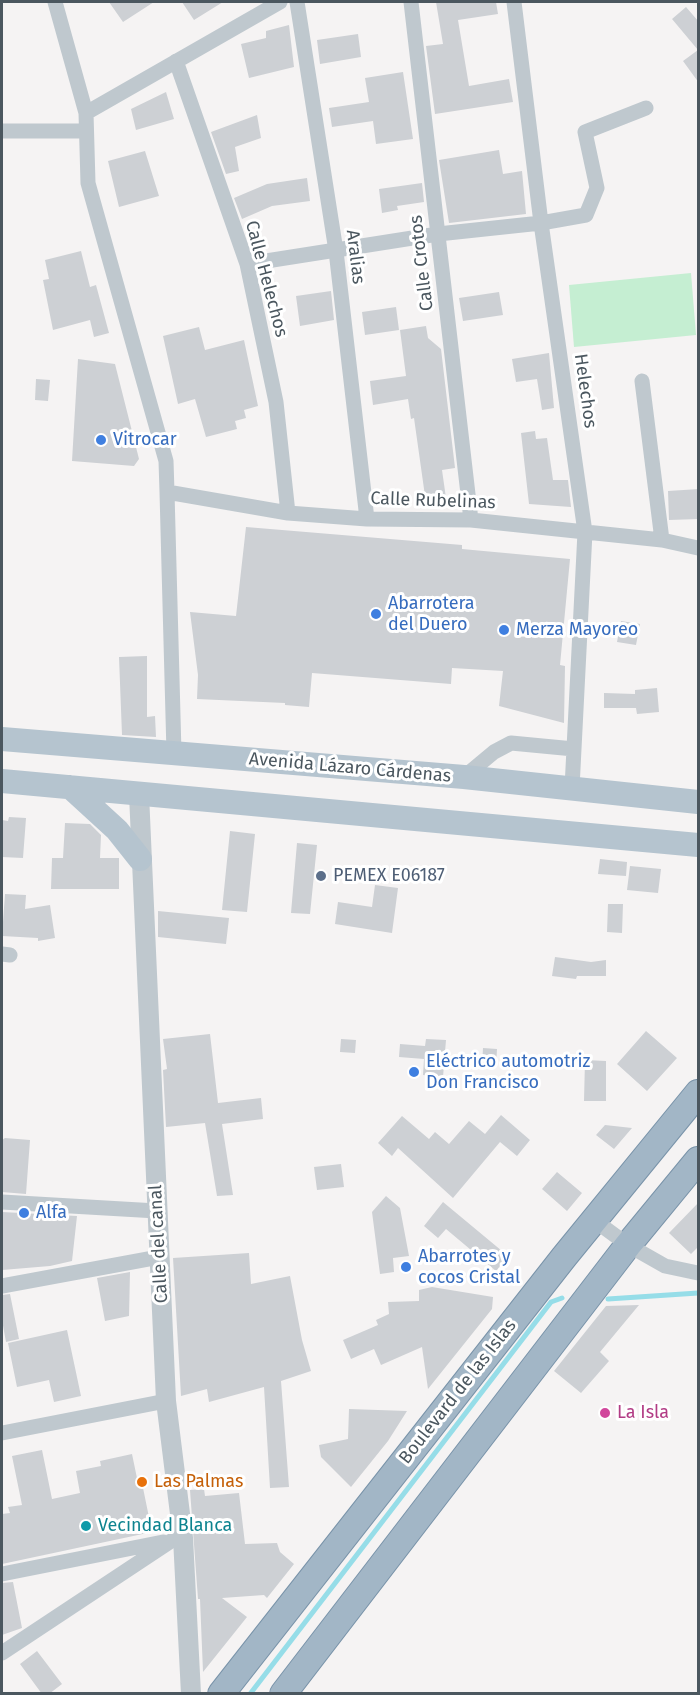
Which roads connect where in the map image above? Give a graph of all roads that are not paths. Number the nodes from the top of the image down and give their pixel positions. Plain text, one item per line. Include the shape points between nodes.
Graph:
1 (58, 2) edge
2 (280, 2) edge
3 (297, 2) edge
4 (411, 2) edge
5 (514, 2) edge
6 (176, 61) junction
7 (646, 108) dead end
8 (86, 113) junction
9 (2, 131) edge
10 (85, 131) junction
11 (541, 223) junction
12 (438, 234) junction
13 (336, 251) junction
14 (247, 264) junction
15 (642, 381) dead end
16 (167, 492) junction
17 (288, 513) junction
18 (367, 519) junction
19 (471, 520) junction
20 (585, 532) junction
21 (662, 540) junction
22 (699, 548) edge
23 (2, 739) edge
24 (574, 749) junction
25 (174, 753) junction
26 (464, 777) junction
27 (2, 781) edge
28 (70, 787) junction
29 (572, 788) junction
30 (139, 794) junction
31 (699, 802) edge
32 (699, 845) edge
33 (140, 859) junction
34 (699, 1093) edge
35 (699, 1160) edge
36 (2, 1202) edge
37 (157, 1211) junction
38 (594, 1220) junction
39 (628, 1245) junction
40 (159, 1257) junction
41 (699, 1273) edge
42 (2, 1286) edge
43 (166, 1401) junction
44 (2, 1433) edge
45 (177, 1539) junction
46 (2, 1574) edge
47 (2, 1653) edge
48 (285, 1692) edge
49 (191, 1694) edge
50 (221, 1694) edge

1 - 8 street
2 - 6 street
3 - 13 street, Aralias
4 - 12 street, Calle Crotos
5 - 11 street, Helechos
6 - 8 street
6 - 14 street, Calle Helechos
7 - 11 street via 585,132 597,188 586,215
8 - 10 street
9 - 10 street
10 - 16 street via 88,183 166,461
11 - 12 street
11 - 20 street, Helechos
12 - 13 street
12 - 19 street, Calle Crotos
13 - 14 street
13 - 18 street, Aralias
14 - 17 street, Calle Helechos via 276,402
15 - 21 street
16 - 17 street, Calle Rubelinas
16 - 25 street
17 - 18 street, Calle Rubelinas
18 - 19 street, Calle Rubelinas
19 - 20 street, Calle Rubelinas
20 - 21 street, Calle Rubelinas
20 - 24 street, Helechos
21 - 22 street, Calle Rubelinas
23 - 25 main road, Avenida Lázaro Cárdenas
24 - 26 street via 511,743
24 - 29 street, Helechos
25 - 26 main road, Avenida Lázaro Cárdenas
26 - 29 main road, Avenida Lázaro Cárdenas
27 - 28 main road
28 - 30 main road
28 - 33 main road via 117,830
29 - 31 main road, Avenida Lázaro Cárdenas
30 - 32 main road
30 - 33 street, Calle del canal
33 - 37 street, Calle del canal
34 - 38 highway, Boulevard de las Islas
35 - 39 highway
36 - 37 street
37 - 40 street, Calle del canal
38 - 39 street
38 - 50 highway, Boulevard de las Islas
39 - 41 street via 665,1266
39 - 48 highway
40 - 42 street
40 - 43 street, Calle del canal
43 - 44 street
43 - 45 street, Calle del canal
45 - 46 street
45 - 47 street
45 - 49 street, Calle del canal

